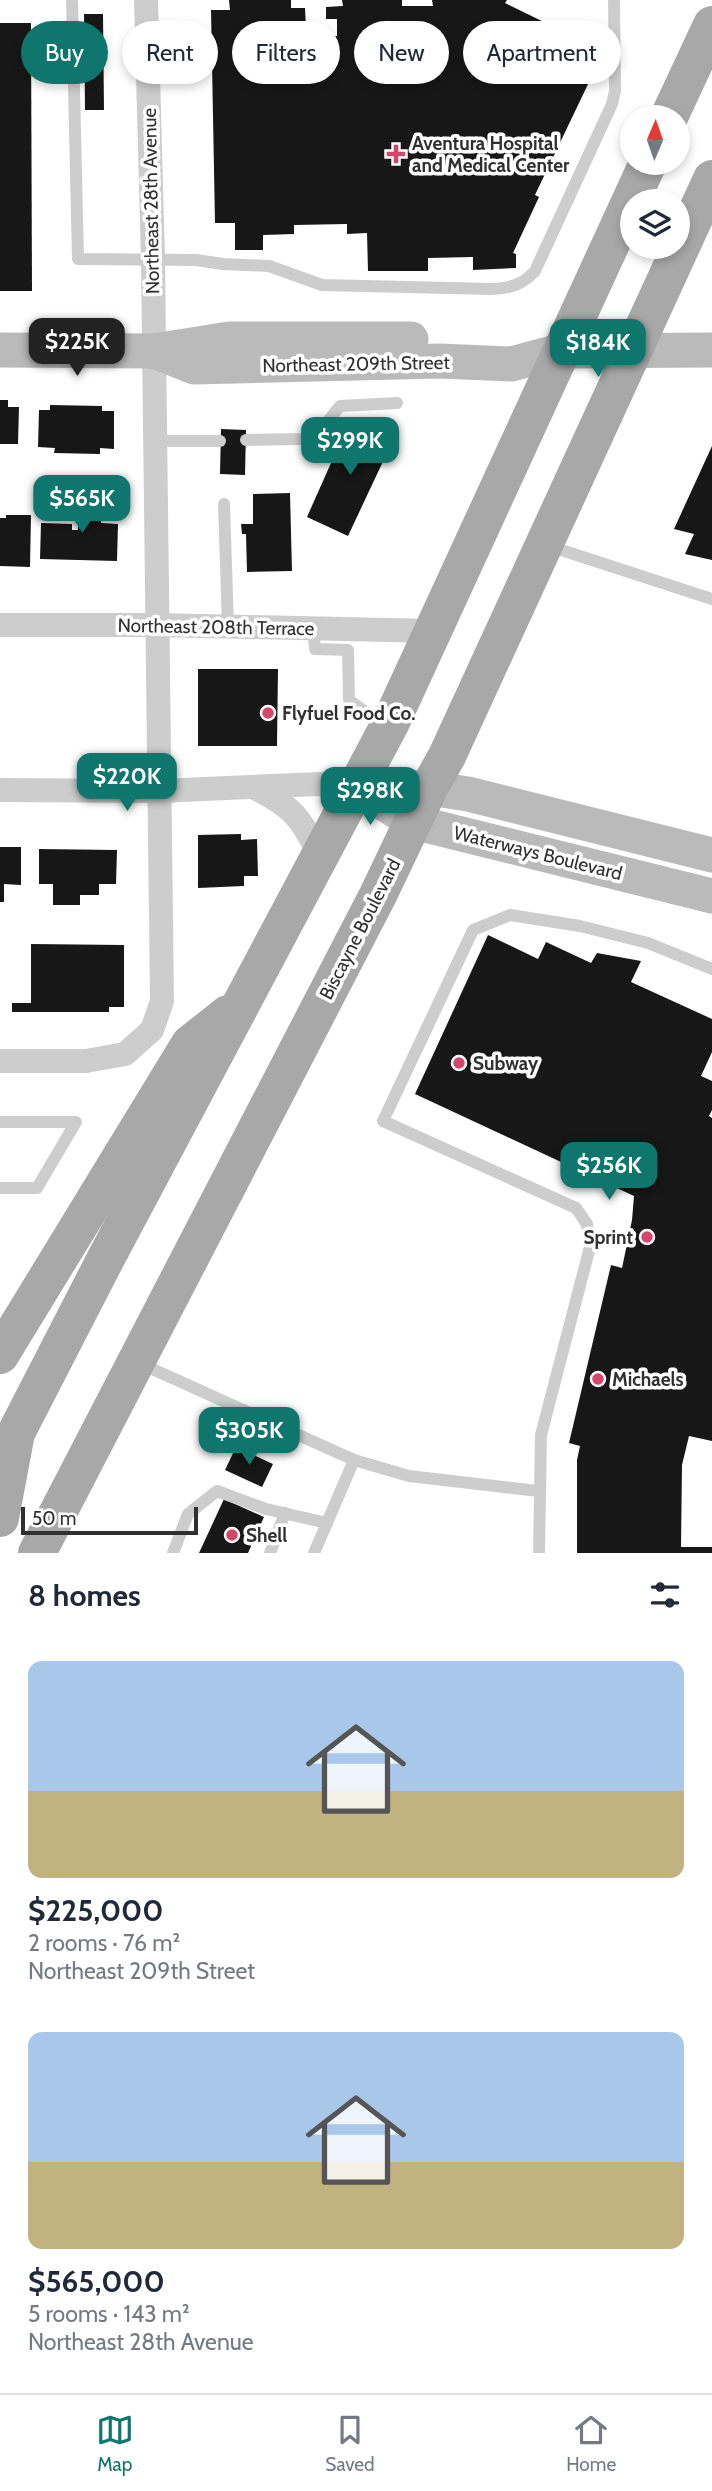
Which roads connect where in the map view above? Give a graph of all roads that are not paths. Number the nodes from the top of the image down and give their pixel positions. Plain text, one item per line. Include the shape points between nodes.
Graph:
1 (72, 0) edge
2 (146, 0) edge
3 (614, 0) edge
4 (712, 25) edge
5 (675, 105) edge
6 (642, 175) edge
7 (712, 179) edge
8 (153, 260) junction
9 (0, 350) edge
10 (634, 350) junction
11 (712, 350) edge
12 (154, 351) junction
13 (561, 351) junction
14 (397, 403) dead end
15 (220, 440) dead end
16 (246, 440) dead end
17 (155, 441) junction
18 (224, 504) dead end
19 (545, 545) junction
20 (712, 598) edge
21 (0, 625) edge
22 (157, 625) junction
23 (228, 627) junction
24 (313, 628) junction
25 (433, 631) junction
26 (391, 722) junction
27 (253, 786) junction
28 (357, 786) junction
29 (429, 788) junction
30 (0, 790) edge
31 (159, 791) junction
32 (413, 822) junction
33 (320, 855) junction
34 (712, 855) edge
35 (712, 896) edge
36 (712, 969) edge
37 (241, 1004) junction
38 (0, 1061) edge
39 (0, 1122) edge
40 (0, 1188) edge
41 (0, 1355) edge
42 (136, 1361) junction
43 (8, 1448) edge
44 (354, 1460) junction
45 (538, 1491) junction
46 (285, 1513) junction
47 (0, 1518) edge
48 (327, 1523) junction
49 (37, 1553) edge
50 (173, 1553) edge
51 (270, 1553) edge
52 (314, 1553) edge
53 (539, 1553) edge

1 - 8 lane via 78,259
2 - 8 street, Northeast 28th Avenue
3 - 8 lane via 612,104 546,251 526,282 491,289 322,285 269,266
4 - 5 main road
6 - 13 main road
7 - 10 main road, Biscayne Boulevard
8 - 12 street, Northeast 28th Avenue
9 - 12 street, Northeast 209th Street
10 - 11 street, Northeast 209th Street
10 - 13 street, Northeast 209th Street
10 - 19 main road, Biscayne Boulevard
12 - 13 street, Northeast 209th Street via 194,368 439,361 511,365
12 - 17 street, Northeast 28th Avenue
13 - 25 main road
14 - 16 lane via 340,406 317,435 307,439
15 - 17 lane
17 - 22 street, Northeast 28th Avenue
18 - 23 lane
19 - 20 lane
19 - 29 main road, Biscayne Boulevard
21 - 22 street, Northeast 208th Terrace
22 - 23 street, Northeast 208th Terrace
22 - 31 street, Northeast 28th Avenue
23 - 24 street, Northeast 208th Terrace
24 - 25 street, Northeast 208th Terrace
24 - 26 lane via 314,649 348,650 349,700
25 - 26 main road
26 - 28 main road
27 - 28 street
27 - 31 street
27 - 33 street via 282,802 300,819
28 - 29 street, Waterways Boulevard
28 - 32 street, Waterways Boulevard
28 - 33 main road
29 - 32 main road, Biscayne Boulevard
29 - 34 street, Waterways Boulevard
30 - 31 street
31 - 38 street, Northeast 28th Avenue via 162,1001 152,1030 125,1054 86,1061
32 - 35 street, Waterways Boulevard
32 - 42 main road, Biscayne Boulevard
33 - 37 main road
36 - 45 lane via 648,943 580,926 510,915 473,930 383,1121 576,1208 587,1224 590,1247 541,1435
37 - 41 main road via 190,1044
37 - 43 main road
39 - 40 lane via 76,1122 37,1188
42 - 44 lane
42 - 49 main road, Biscayne Boulevard
43 - 47 main road
44 - 45 lane via 409,1476
44 - 48 lane
45 - 53 lane
46 - 48 lane
46 - 50 lane via 217,1491 188,1514
46 - 51 lane
48 - 52 lane

